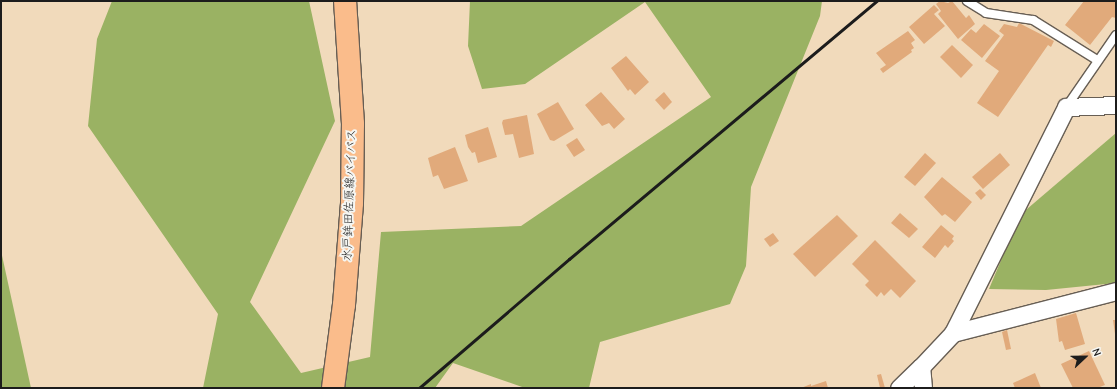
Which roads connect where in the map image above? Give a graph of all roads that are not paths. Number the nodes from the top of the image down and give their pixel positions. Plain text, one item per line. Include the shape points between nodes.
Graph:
1 (345, 1) edge
2 (967, 1) edge
3 (1116, 35) edge
4 (1097, 60) junction
5 (1116, 105) edge
6 (1066, 107) junction
7 (1116, 290) edge
8 (953, 333) junction
9 (921, 367) junction
10 (333, 388) edge
11 (899, 388) edge
12 (923, 388) edge

1 - 10 main road, 水戸鉾田佐原線バイパス via 353,124 352,203 344,305
2 - 4 lane via 986,13 1033,20
3 - 4 lane
4 - 6 lane
5 - 6 street
6 - 8 street
7 - 8 street
8 - 9 street
9 - 11 street
9 - 12 street

